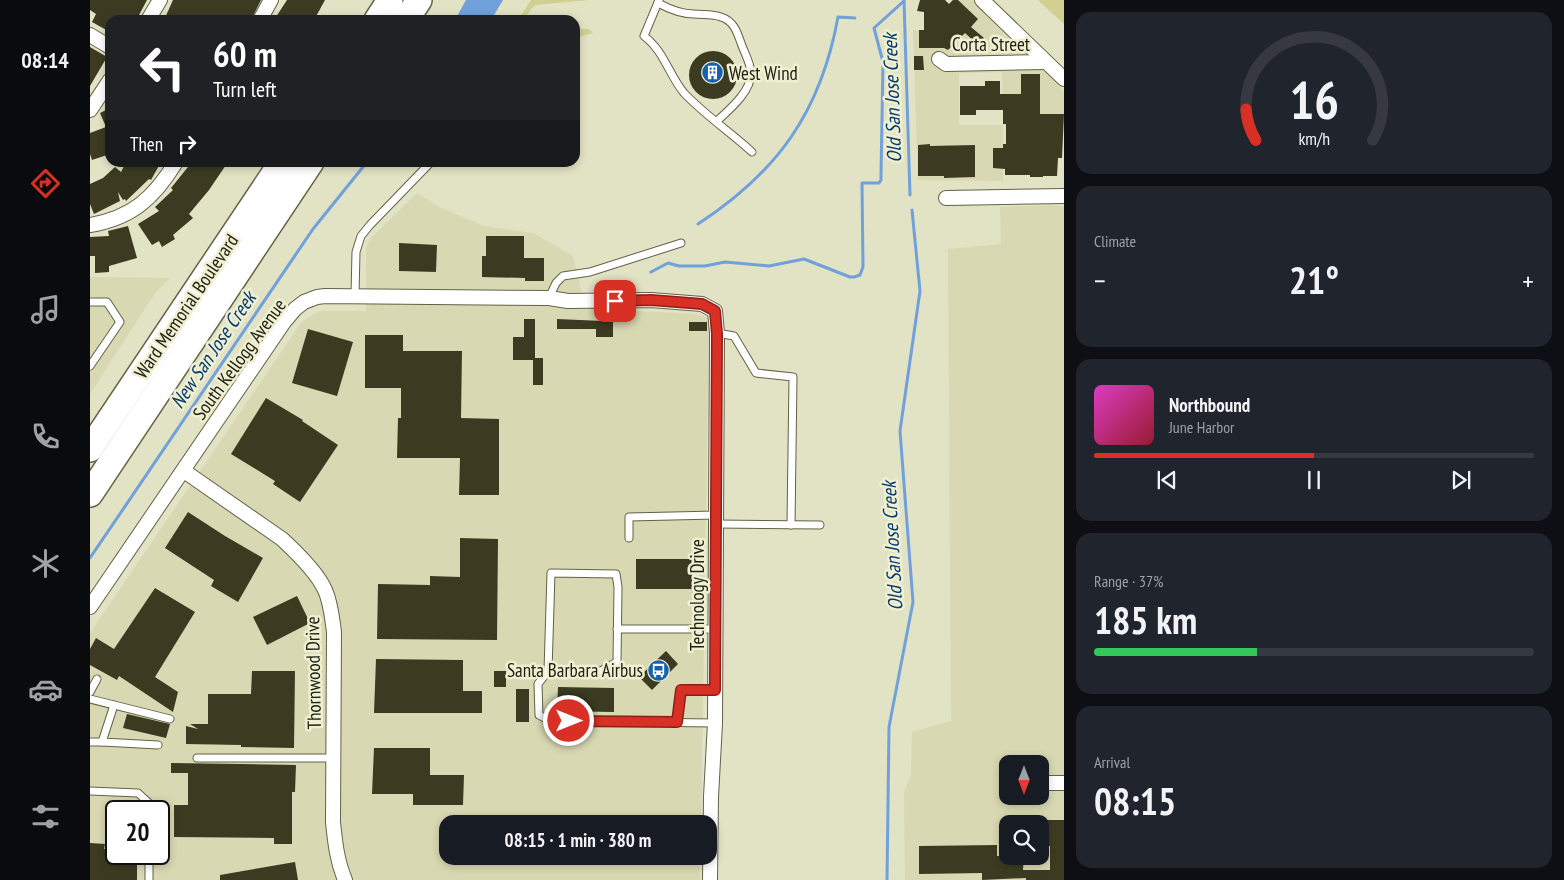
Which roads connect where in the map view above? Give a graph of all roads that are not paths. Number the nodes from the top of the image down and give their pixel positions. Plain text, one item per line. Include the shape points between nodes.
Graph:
1 (160, 0) edge
2 (271, 0) edge
3 (390, 0) edge
4 (419, 0) edge
5 (982, 0) edge
6 (658, 2) edge
7 (151, 15) edge
8 (263, 15) edge
9 (380, 15) edge
10 (409, 15) edge
11 (90, 35) edge
12 (105, 44) edge
13 (939, 59) dead end
14 (1046, 62) junction
15 (1064, 79) edge
16 (105, 88) edge
17 (90, 110) edge
18 (717, 121) junction
19 (752, 152) dead end
20 (173, 167) edge
21 (279, 167) edge
22 (308, 167) edge
23 (426, 167) edge
24 (1064, 196) edge
25 (946, 198) dead end
26 (90, 225) edge
27 (681, 243) dead end
28 (355, 296) junction
29 (550, 298) junction
30 (90, 302) edge
31 (715, 311) joint
32 (717, 334) junction
33 (90, 366) edge
34 (90, 449) edge
35 (184, 470) junction
36 (90, 494) edge
37 (716, 520) junction
38 (791, 525) junction
39 (820, 525) dead end
40 (629, 538) dead end
41 (90, 607) edge
42 (617, 629) junction
43 (716, 629) junction
44 (548, 671) junction
45 (97, 679) dead end
46 (715, 690) junction
47 (90, 692) edge
48 (90, 698) edge
49 (114, 705) junction
50 (170, 719) dead end
51 (677, 722) junction
52 (715, 723) junction
53 (90, 742) edge
54 (102, 742) junction
55 (158, 745) dead end
56 (197, 758) dead end
57 (334, 758) junction
58 (1049, 783) edge
59 (1064, 783) edge
60 (90, 791) edge
61 (146, 800) edge
62 (149, 865) edge
63 (149, 880) edge
64 (345, 880) edge
65 (710, 880) edge

1 - 7 street
2 - 8 street
3 - 9 highway
4 - 10 highway
5 - 14 street
6 - 18 lane via 644,36 655,46 684,92
6 - 18 lane via 686,13 721,17 730,21 736,30 750,79 738,101
11 - 12 street
13 - 14 street, Corta Street via 946,64
14 - 15 street
16 - 17 street
18 - 19 lane
20 - 26 street via 164,182 139,206 106,222
21 - 34 highway, Ward Memorial Boulevard
22 - 36 highway, Ward Memorial Boulevard
23 - 28 lane via 361,236 356,252
24 - 25 street
27 - 29 lane via 590,272 563,276 556,282
28 - 29 street, South Kellogg Avenue
28 - 35 street, South Kellogg Avenue via 317,297 304,302 289,315
29 - 31 street, South Kellogg Avenue via 685,302 702,304
30 - 33 lane via 107,302 120,322
31 - 32 street, Technology Drive
32 - 37 street, Technology Drive
32 - 38 lane via 734,336 756,373 793,377
35 - 41 street, South Kellogg Avenue
35 - 57 street, Thornwood Drive via 282,539 324,589 331,608 334,632
37 - 38 lane
37 - 40 lane via 629,517
37 - 43 street, Technology Drive
38 - 39 lane
42 - 43 lane
42 - 44 lane via 617,662 601,671
42 - 44 lane via 616,574 551,573
43 - 46 street, Technology Drive
44 - 51 lane via 538,684 539,715 551,721
45 - 47 lane
46 - 51 lane via 681,690
46 - 52 street, Technology Drive
48 - 49 lane
49 - 50 lane
49 - 54 lane
51 - 52 lane
52 - 65 street, Technology Drive
53 - 54 lane
54 - 55 lane
56 - 57 lane
57 - 64 street, Thornwood Drive via 334,838
58 - 59 street
60 - 61 lane via 138,793
62 - 63 lane

